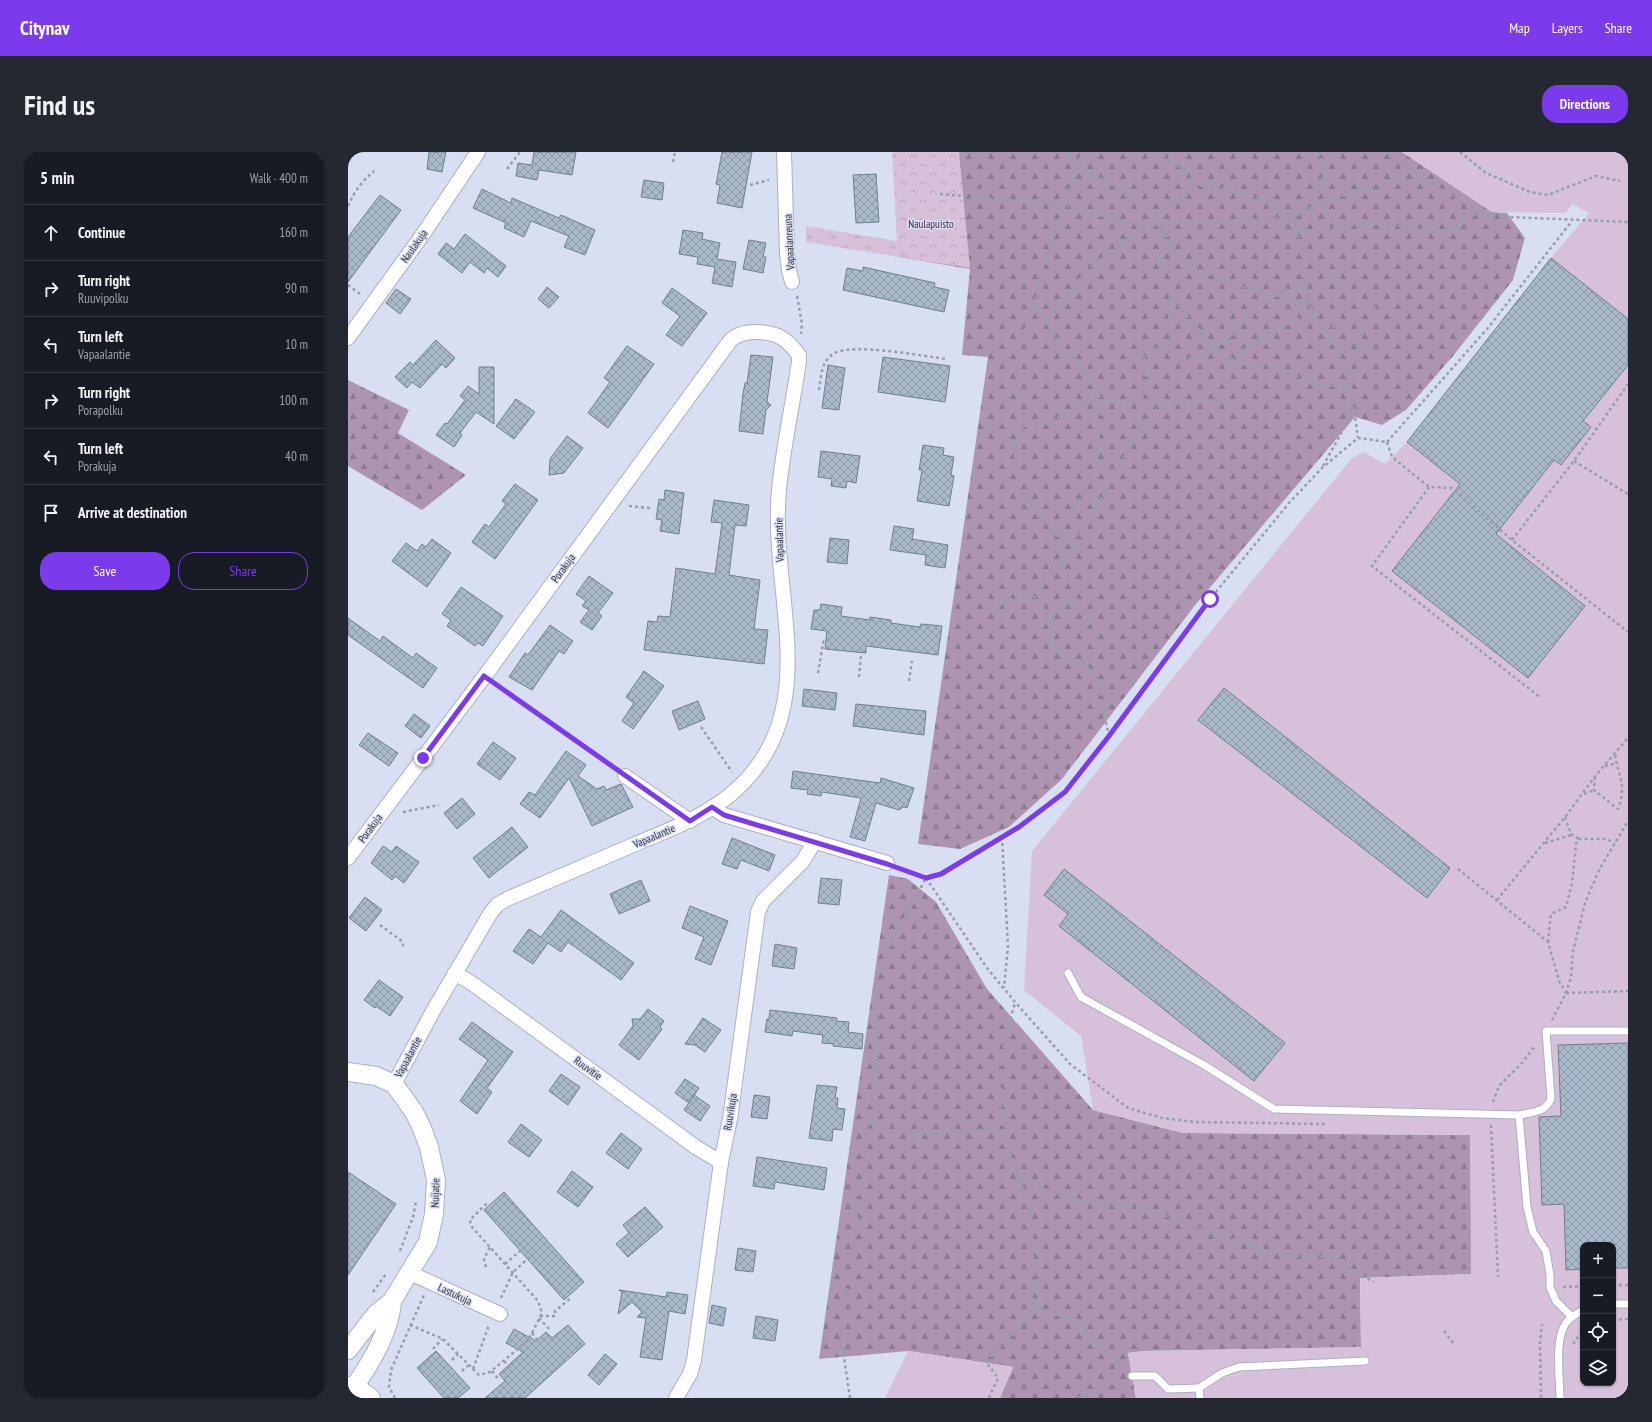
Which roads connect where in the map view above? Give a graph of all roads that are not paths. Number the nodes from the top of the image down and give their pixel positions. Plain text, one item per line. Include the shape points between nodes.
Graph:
1 (478, 152) edge
2 (784, 152) edge
3 (792, 282) road end
4 (348, 338) edge
5 (799, 355) joint
6 (625, 776) road end
7 (712, 807) junction
8 (690, 821) junction
9 (815, 841) junction
10 (348, 858) edge
11 (887, 864) road end
12 (455, 973) junction
13 (1068, 973) dead end
14 (1628, 1031) edge
15 (348, 1072) edge
16 (394, 1084) junction
17 (1520, 1115) junction
18 (721, 1162) junction
19 (410, 1273) junction
20 (392, 1301) junction
21 (1616, 1304) edge
22 (1628, 1304) edge
23 (496, 1312) road end
24 (1580, 1312) edge
25 (1572, 1317) junction
26 (348, 1350) edge
27 (1365, 1361) dead end
28 (1132, 1376) road end
29 (1199, 1388) junction
30 (350, 1389) edge
31 (371, 1398) edge
32 (676, 1398) edge
33 (1200, 1398) edge
34 (1560, 1398) edge

1 - 4 street, Naulakuja
2 - 3 street, Vapaalanreuna via 787,252
5 - 7 street, Vapaalantie via 779,490 778,544 789,666 782,718 764,757 748,779
5 - 10 street, Porakuja via 786,340 768,333 742,333 734,337
6 - 8 street
7 - 8 street, Vapaalantie
7 - 9 street via 724,815
8 - 12 street, Vapaalantie via 497,905
9 - 11 street
9 - 18 street, Ruuvikuja via 803,861 763,901 758,912 730,1119
12 - 16 street, Vapaalantie
12 - 18 street, Ruuvitie via 474,984 696,1148
13 - 17 lane via 1081,997 1204,1065 1274,1109
14 - 17 lane via 1546,1031 1551,1098 1549,1105 1544,1110
15 - 16 street, Vapaalantie via 376,1076
16 - 19 street, Nuijatie via 421,1126 433,1159 436,1180 434,1214 428,1242
17 - 25 lane via 1526,1207 1533,1232 1546,1251 1550,1287 1556,1301
18 - 32 street, Ruuvikuja via 694,1360 690,1374
19 - 20 street, Nuijatie
19 - 23 street, Lastukuja
20 - 26 street, Nuijatie via 376,1314
20 - 30 street, Nuijatie via 391,1315 384,1332
21 - 22 lane
24 - 25 lane
25 - 34 lane via 1565,1325 1560,1340
27 - 29 lane via 1239,1367 1222,1373
28 - 29 lane via 1155,1376 1168,1389
29 - 33 lane
30 - 31 street

